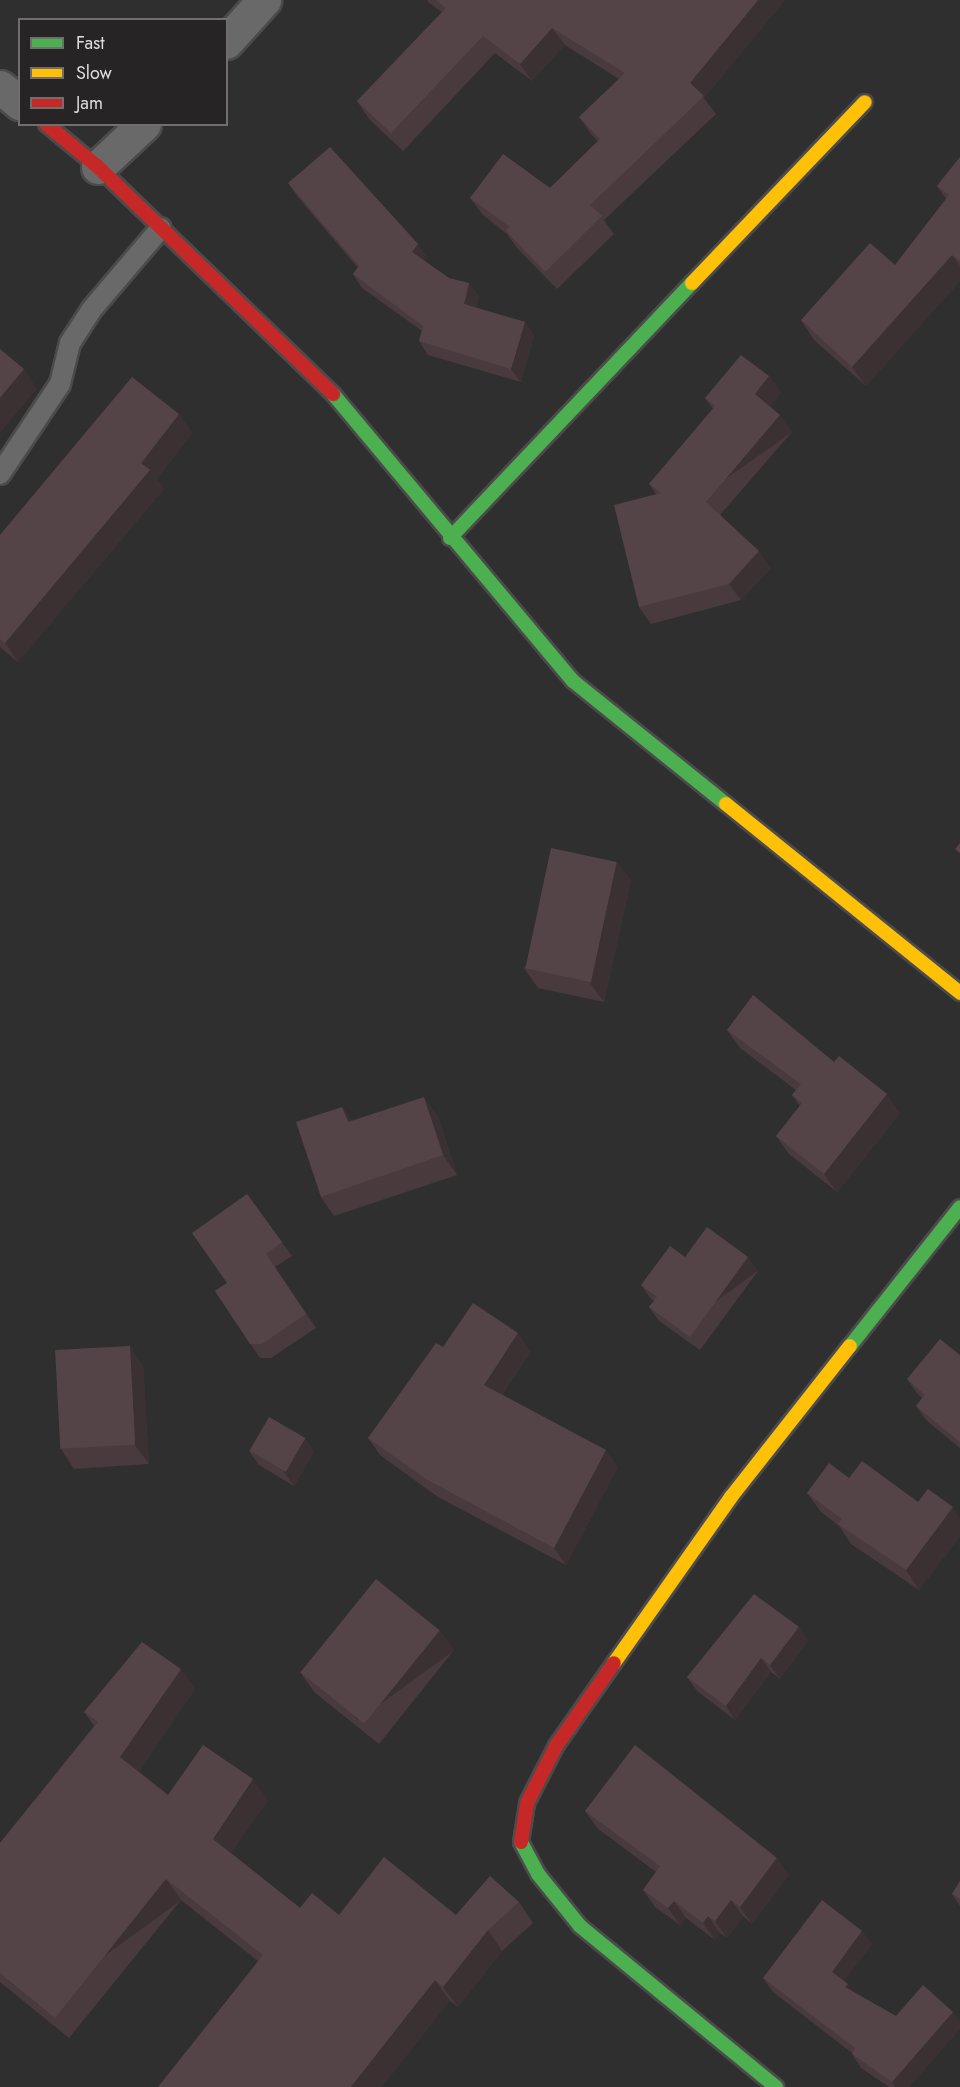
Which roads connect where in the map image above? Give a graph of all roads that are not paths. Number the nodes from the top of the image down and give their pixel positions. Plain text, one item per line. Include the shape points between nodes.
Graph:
1 (264, 0) edge
2 (228, 40) edge
3 (0, 87) edge
4 (18, 101) edge
5 (865, 102) dead end
6 (48, 126) edge
7 (142, 126) edge
8 (98, 167) junction
9 (161, 228) junction
10 (0, 474) edge
11 (450, 538) junction
12 (960, 993) edge
13 (960, 1207) edge
14 (776, 2087) edge

1 - 2 street
3 - 4 street
5 - 11 street
6 - 8 street
7 - 8 street
8 - 9 street
9 - 10 lane via 92,309 70,343 60,384
9 - 11 street via 356,417
11 - 12 street via 573,681
13 - 14 street via 730,1497 556,1746 527,1803 521,1841 538,1874 580,1926

